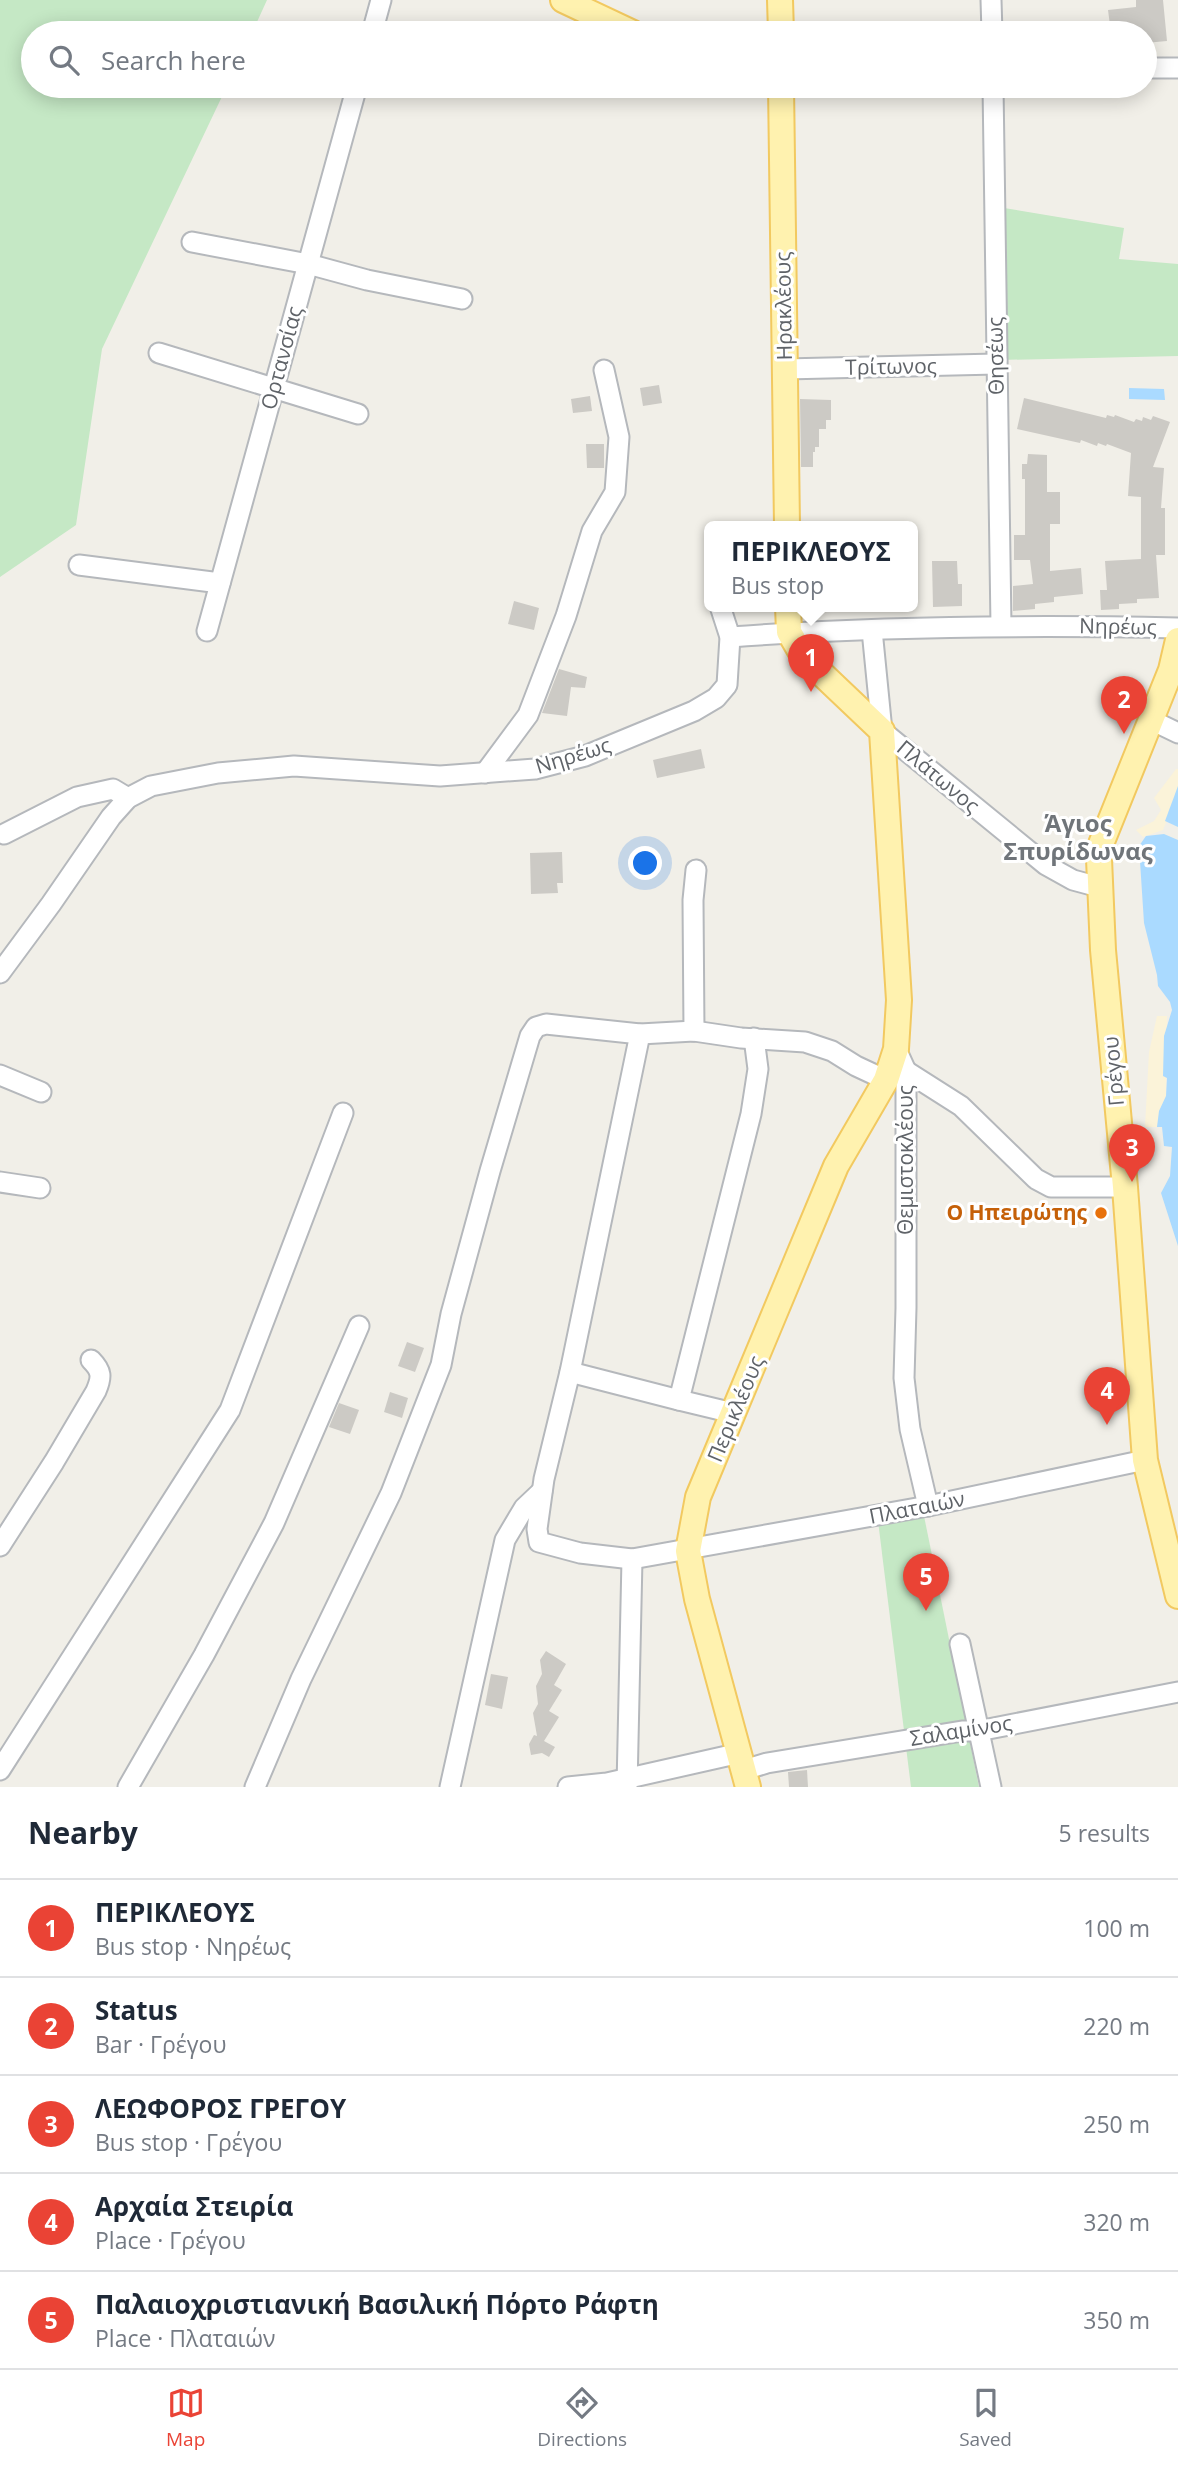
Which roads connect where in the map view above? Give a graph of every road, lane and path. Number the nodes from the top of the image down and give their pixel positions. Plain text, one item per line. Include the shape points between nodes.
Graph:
1 (381, 0) edge
2 (563, 0) edge
3 (780, 0) edge
4 (991, 0) edge
5 (375, 21) edge
6 (608, 21) edge
7 (780, 21) edge
8 (992, 21) edge
9 (1157, 68) edge
10 (1178, 68) edge
11 (354, 98) edge
12 (781, 98) edge
13 (993, 98) edge
14 (192, 242) dead end
15 (308, 264) junction
16 (463, 299) dead end
17 (159, 354) dead end
18 (996, 364) junction
19 (785, 369) junction
20 (604, 370) dead end
21 (274, 388) junction
22 (358, 414) dead end
23 (787, 521) edge
24 (79, 565) dead end
25 (220, 583) junction
26 (722, 612) edge
27 (788, 612) edge
28 (1001, 626) junction
29 (1178, 628) edge
30 (872, 630) junction
31 (207, 631) dead end
32 (789, 632) junction
33 (730, 636) junction
34 (1178, 640) edge
35 (1151, 720) junction
36 (882, 731) junction
37 (1178, 733) edge
38 (485, 773) junction
39 (128, 798) junction
40 (4, 834) dead end
41 (696, 870) dead end
42 (1099, 887) junction
43 (0, 973) edge
44 (694, 1031) junction
45 (640, 1034) junction
46 (754, 1038) junction
47 (896, 1067) junction
48 (0, 1076) edge
49 (41, 1092) dead end
50 (343, 1113) dead end
51 (0, 1182) edge
52 (1125, 1187) junction
53 (40, 1188) dead end
54 (359, 1326) dead end
55 (91, 1360) dead end
56 (569, 1372) junction
57 (679, 1400) junction
58 (733, 1413) junction
59 (1145, 1460) junction
60 (542, 1492) junction
61 (928, 1506) junction
62 (0, 1546) edge
63 (688, 1551) junction
64 (632, 1559) junction
65 (1178, 1596) edge
66 (960, 1644) dead end
67 (1178, 1692) edge
68 (978, 1731) junction
69 (0, 1770) edge
70 (744, 1770) edge
71 (628, 1783) edge
72 (128, 1787) edge
73 (255, 1787) edge
74 (450, 1787) edge
75 (568, 1787) edge
76 (991, 1787) edge

1 - 5 street
2 - 6 main road
3 - 7 main road
4 - 8 street
9 - 10 street
11 - 15 street, Ορτανσίας
12 - 19 main road, Ηρακλέους
13 - 18 street, Θησέως
14 - 15 street
15 - 16 street
15 - 21 street, Ορτανσίας
17 - 21 street
18 - 19 street, Τρίτωνος
18 - 28 street, Θησέως
19 - 23 main road, Ηρακλέους
20 - 38 street via 619,437 615,492 592,531 566,617 528,715
21 - 22 street
21 - 25 street, Ορτανσίας
24 - 25 street
25 - 31 street, Ορτανσίας
26 - 33 street
27 - 32 main road
28 - 29 street, Νηρέως
28 - 30 street, Νηρέως
30 - 32 street, Νηρέως
30 - 36 street
32 - 33 street, Νηρέως
32 - 36 main road via 803,656
33 - 38 street, Νηρέως via 727,685 694,711 585,756 535,769
34 - 35 main road, Γρέγου
35 - 37 street
35 - 42 main road, Γρέγου via 1101,844
36 - 42 street, Πλάτωνος via 1038,860 1073,880
36 - 47 main road, Θεμιστοκλέους via 899,1000
38 - 39 street, Νηρέως via 440,776 294,766 218,773 151,786
39 - 40 street via 113,789 77,797
39 - 43 street, Νηρέως
41 - 44 street
42 - 52 main road, Γρέγου
44 - 45 street
44 - 46 street
45 - 56 street
45 - 73 street via 546,1024 536,1027 530,1036 441,1365 391,1493 301,1679
46 - 47 street via 805,1042 856,1066
46 - 57 street via 758,1069 751,1114
47 - 52 street via 961,1106 1036,1179 1051,1187
47 - 58 main road, Περικλέους via 836,1166
47 - 61 street, Θεμιστοκλέους via 906,1308 904,1378 910,1429
48 - 49 street
50 - 69 street via 230,1410
51 - 53 street
52 - 59 main road, Γρέγου
54 - 72 street via 274,1523
55 - 62 street via 100,1368 96,1391
56 - 57 street
56 - 60 street
57 - 58 street
58 - 63 main road, Περικλέους via 698,1497
59 - 61 street, Πλαταιών
59 - 65 main road, Γρέγου
60 - 64 street, Πλαταιών via 539,1542
60 - 74 street via 524,1508 505,1540
61 - 63 street, Πλαταιών
63 - 64 street, Πλαταιών
63 - 70 main road, Περικλέους
64 - 71 street
66 - 68 street
67 - 68 street, Σαλαμίνος
68 - 70 street, Σαλαμίνος
68 - 76 street
70 - 71 street, Σαλαμίνος
71 - 75 street, Σαλαμίνος

